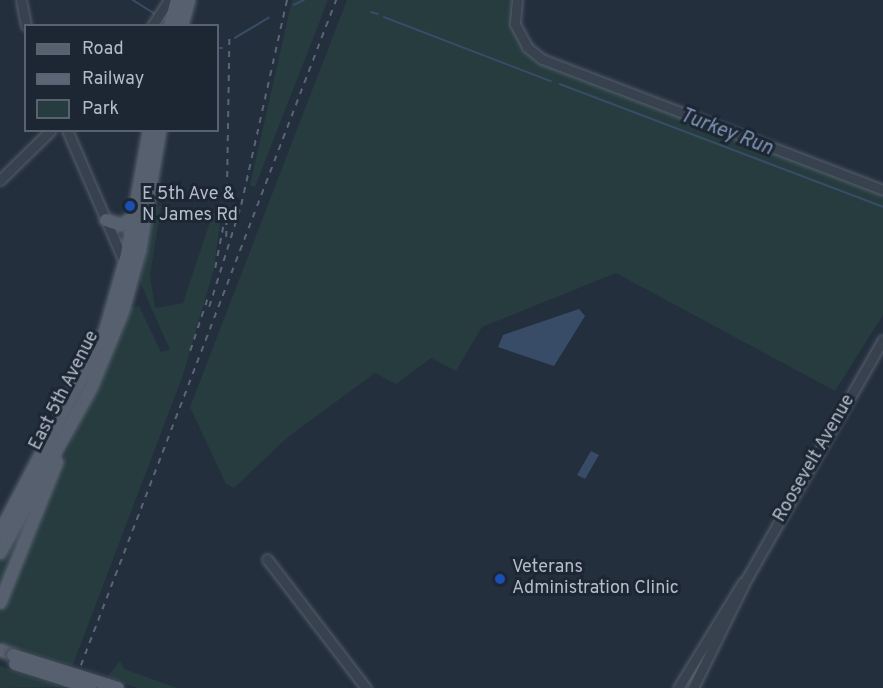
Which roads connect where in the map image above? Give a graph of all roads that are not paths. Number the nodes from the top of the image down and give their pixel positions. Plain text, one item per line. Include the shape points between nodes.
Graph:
1 (21, 0) edge
2 (169, 0) edge
3 (177, 0) edge
4 (189, 0) edge
5 (517, 0) edge
6 (26, 24) edge
7 (153, 24) edge
8 (171, 24) edge
9 (183, 24) edge
10 (49, 132) edge
11 (68, 132) edge
12 (148, 132) edge
13 (160, 132) edge
14 (0, 180) edge
15 (883, 190) edge
16 (134, 217) junction
17 (106, 220) junction
18 (125, 264) junction
19 (132, 279) junction
20 (883, 340) edge
21 (87, 393) junction
22 (0, 532) edge
23 (1, 548) edge
24 (267, 559) dead end
25 (747, 578) junction
26 (0, 603) edge
27 (4, 656) edge
28 (90, 688) edge
29 (118, 688) edge
30 (366, 688) edge
31 (678, 688) edge
32 (693, 688) edge

1 - 6 street
2 - 7 street
3 - 8 main road
4 - 9 main road
5 - 15 street via 515,24 527,47 542,59
10 - 14 street
11 - 17 street
12 - 16 main road, East 5th Avenue
13 - 19 main road, East 5th Avenue
16 - 17 main road via 121,225
16 - 18 main road, East 5th Avenue
17 - 18 street
18 - 19 street
18 - 22 main road, East 5th Avenue via 88,372
19 - 21 main road, East 5th Avenue
20 - 25 street, Roosevelt Avenue
21 - 23 main road, East 5th Avenue
21 - 26 main road
24 - 30 street
25 - 31 street, Roosevelt Avenue
25 - 32 street, Roosevelt Avenue
27 - 28 main road, bridge
27 - 29 main road, bridge

